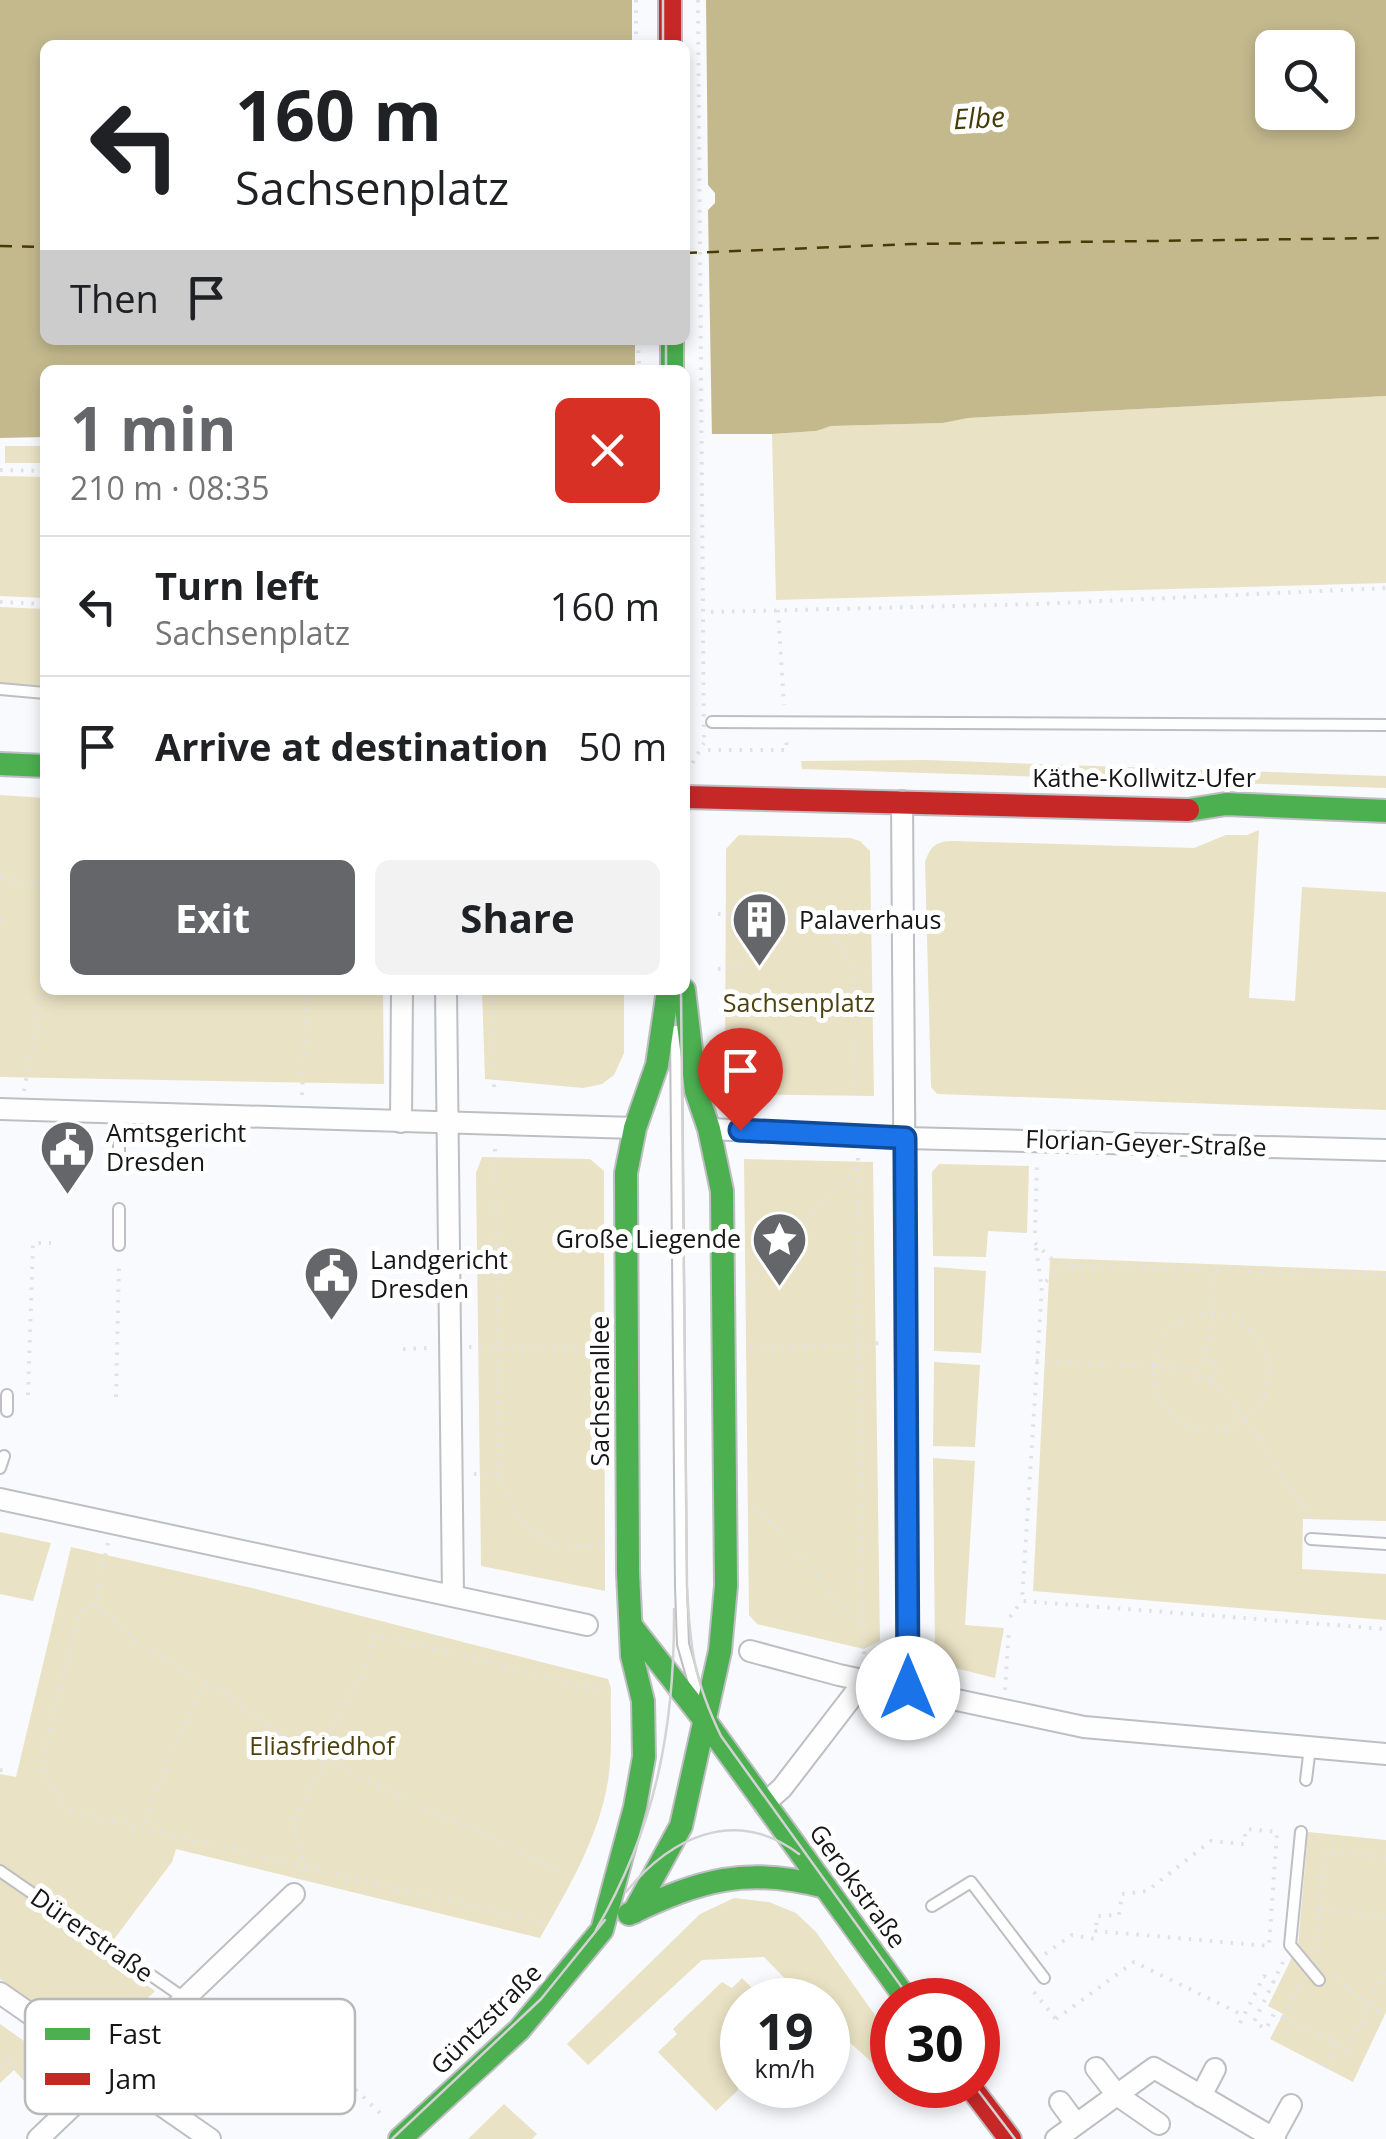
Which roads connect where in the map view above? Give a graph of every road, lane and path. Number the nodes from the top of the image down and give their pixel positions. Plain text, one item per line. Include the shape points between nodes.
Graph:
1 (636, 0) edge
2 (670, 0) edge
3 (698, 0) edge
4 (636, 40) edge
5 (670, 40) edge
6 (0, 470) edge
7 (40, 471) edge
8 (1386, 588) edge
9 (0, 602) edge
10 (40, 604) edge
11 (778, 610) junction
12 (711, 612) dead end
13 (0, 689) edge
14 (40, 693) edge
15 (712, 722) dead end
16 (785, 722) junction
17 (1386, 725) edge
18 (708, 750) dead end
19 (0, 764) edge
20 (40, 766) edge
21 (690, 767) edge
22 (690, 797) edge
23 (902, 801) junction
24 (1386, 811) edge
25 (0, 878) edge
26 (40, 886) edge
27 (718, 914) dead end
28 (0, 921) edge
29 (8, 923) dead end
30 (748, 967) dead end
31 (718, 969) dead end
32 (40, 992) edge
33 (307, 995) edge
34 (402, 995) edge
35 (446, 995) edge
36 (493, 995) edge
37 (667, 995) edge
38 (676, 995) edge
39 (685, 995) edge
40 (494, 1092) dead end
41 (855, 1100) dead end
42 (10, 1109) edge
43 (118, 1113) junction
44 (300, 1119) junction
45 (401, 1122) junction
46 (449, 1123) junction
47 (635, 1128) junction
48 (709, 1128) junction
49 (905, 1138) junction
50 (495, 1149) dead end
51 (1386, 1150) edge
52 (118, 1153) dead end
53 (858, 1158) dead end
54 (1037, 1164) dead end
55 (858, 1167) junction
56 (119, 1209) dead end
57 (1034, 1233) dead end
58 (51, 1243) dead end
59 (119, 1245) joint
60 (1075, 1266) junction
61 (1212, 1270) junction
62 (1386, 1276) edge
63 (1042, 1286) junction
64 (740, 1293) dead end
65 (1213, 1313) junction
66 (885, 1344) dead end
67 (858, 1345) junction
68 (467, 1347) dead end
69 (498, 1347) junction
70 (609, 1347) dead end
71 (420, 1348) dead end
72 (740, 1348) dead end
73 (403, 1349) dead end
74 (1206, 1360) junction
75 (1036, 1362) junction
76 (1152, 1369) junction
77 (1195, 1370) junction
78 (1212, 1379) junction
79 (8, 1395) dead end
80 (28, 1395) dead end
81 (116, 1397) dead end
82 (7, 1410) dead end
83 (1245, 1419) junction
84 (4, 1456) dead end
85 (0, 1468) edge
86 (452, 1473) junction
87 (499, 1474) junction
88 (0, 1499) edge
89 (742, 1504) dead end
90 (1314, 1522) dead end
91 (112, 1523) junction
92 (1312, 1539) dead end
93 (1386, 1544) edge
94 (610, 1546) dead end
95 (453, 1595) junction
96 (1022, 1601) junction
97 (94, 1604) junction
98 (1010, 1617) dead end
99 (587, 1625) dead end
100 (632, 1627) junction
101 (863, 1629) junction
102 (1009, 1629) dead end
103 (1386, 1629) edge
104 (750, 1651) dead end
105 (864, 1654) dead end
106 (632, 1656) joint
107 (865, 1680) junction
108 (206, 1683) junction
109 (908, 1688) junction
110 (602, 1692) dead end
111 (1003, 1710) junction
112 (706, 1722) junction
113 (1310, 1747) junction
114 (1386, 1754) edge
115 (324, 1757) junction
116 (1306, 1780) dead end
117 (764, 1804) junction
118 (142, 1828) junction
119 (1301, 1832) dead end
120 (1386, 1857) edge
121 (305, 1867) junction
122 (0, 1871) edge
123 (568, 1873) dead end
124 (826, 1887) junction
125 (294, 1894) joint
126 (932, 1906) dead end
127 (1320, 1910) junction
128 (634, 1912) junction
129 (1386, 1917) edge
130 (542, 1922) dead end
131 (602, 1930) junction
132 (1096, 1932) junction
133 (1290, 1945) junction
134 (1317, 1949) dead end
135 (1033, 1963) junction
136 (1386, 1969) edge
137 (1327, 1970) dead end
138 (891, 1978) edge
139 (1044, 1978) dead end
140 (1319, 1980) dead end
141 (1274, 1982) junction
142 (1031, 1988) dead end
143 (0, 1994) edge
144 (184, 1999) joint
145 (1368, 2007) junction
146 (25, 2011) edge
147 (1243, 2014) junction
148 (1385, 2014) edge
149 (1240, 2023) dead end
150 (1336, 2043) junction
151 (1324, 2067) dead end
152 (0, 2068) edge
153 (1096, 2068) dead end
154 (1216, 2069) dead end
155 (25, 2078) edge
156 (355, 2089) edge
157 (1116, 2095) junction
158 (1201, 2096) junction
159 (1060, 2102) dead end
160 (1290, 2105) dead end
161 (987, 2108) edge
162 (57, 2114) edge
163 (64, 2114) edge
164 (174, 2114) edge
165 (380, 2114) dead end
166 (60, 2118) junction
167 (1076, 2124) junction
168 (1160, 2124) dead end
169 (1274, 2138) edge
170 (38, 2139) edge
171 (210, 2139) edge
172 (400, 2139) edge
173 (1010, 2139) edge
174 (1056, 2139) edge

1 - 4 path
2 - 5 main road
3 - 21 path, bridge via 704,743
6 - 7 path
8 - 11 path
9 - 10 path
11 - 12 path
11 - 16 path
13 - 14 lane
15 - 16 lane
16 - 17 lane
16 - 18 path via 786,750
19 - 20 main road
22 - 23 main road
23 - 24 main road, Käthe-Kollwitz-Ufer
23 - 49 street
25 - 26 path
27 - 41 path via 806,916 825,927 854,970
28 - 29 path
30 - 31 path
32 - 42 path
33 - 44 path
34 - 45 street
35 - 46 street
36 - 40 path
37 - 47 main road via 658,1066
38 - 112 lane via 682,1644
39 - 48 main road via 696,1092
42 - 43 street
43 - 44 street
43 - 52 lane
44 - 45 street
45 - 46 street
46 - 47 street
46 - 86 street
47 - 100 main road, Sachsenallee via 625,1240
48 - 49 street
48 - 112 main road, Güntzstraße via 722,1192 726,1586
49 - 51 street, Florian-Geyer-Straße
49 - 109 street
50 - 69 path
53 - 55 path
54 - 57 path
55 - 64 path
55 - 67 path
56 - 59 lane
58 - 80 path via 32,1243
59 - 81 path
60 - 61 path
60 - 63 path
60 - 63 path via 1050,1258 1035,1243
61 - 62 path
61 - 65 path
63 - 75 path
65 - 74 path
65 - 76 path via 1187,1318 1166,1333
65 - 83 path via 1240,1321 1267,1354 1264,1397
66 - 67 path
67 - 72 path
67 - 101 path
68 - 69 path
69 - 70 path
69 - 87 path
71 - 73 path
74 - 77 path
74 - 78 path via 1216,1367
75 - 76 path
75 - 96 path
76 - 77 path
76 - 83 path via 1163,1406 1183,1423 1221,1429
77 - 78 path via 1203,1380
78 - 83 path
79 - 82 lane
83 - 90 path
84 - 85 lane
86 - 87 path
86 - 95 street
87 - 94 path via 522,1523 557,1544
88 - 91 street
89 - 101 path via 772,1522
91 - 95 street
91 - 97 path
92 - 93 lane
95 - 99 street
96 - 98 path
96 - 103 path
97 - 108 path via 140,1645
97 - 118 path via 79,1612 41,1768 63,1809
100 - 106 main road, Sachsenallee
100 - 112 main road, Gerokstraße
101 - 105 path
102 - 111 path
104 - 107 street
106 - 131 main road, Güntzstraße via 643,1701 644,1757
107 - 109 street
107 - 117 street
108 - 115 path
108 - 118 path
109 - 111 street
110 - 115 path via 374,1634
111 - 113 street via 1084,1727
112 - 117 main road, Gerokstraße
112 - 128 main road, Güntzstraße via 680,1826
113 - 114 street
113 - 116 lane
115 - 121 path via 292,1824
115 - 123 path
117 - 124 main road, Gerokstraße
118 - 121 path
119 - 133 lane
120 - 127 path via 1325,1852
121 - 125 path
121 - 130 path
122 - 144 lane, Dürerstraße
124 - 128 main road, Güntzstraße via 738,1874
124 - 138 main road, Gerokstraße
125 - 144 street
126 - 135 lane via 971,1882
127 - 129 path
127 - 134 path
128 - 131 main road, Güntzstraße
131 - 172 main road, Güntzstraße via 519,2030
132 - 132 path via 1269,1946 1276,1832 1246,1829 1244,1844 1212,1841 1146,1891 1122,1894 1119,1915 1097,1916
132 - 135 path via 1095,1940 1072,1936
133 - 140 lane
133 - 141 path
135 - 139 lane
136 - 145 path
137 - 145 path
141 - 147 path via 1264,1976
141 - 150 path via 1254,2022 1261,2031 1274,2014
142 - 147 path via 1058,2021 1134,1962
143 - 146 street
145 - 148 path
145 - 150 path via 1348,2049
147 - 149 path
150 - 151 path
152 - 155 path via 9,2059
153 - 157 street
154 - 158 street
156 - 165 path
157 - 158 street via 1154,2068
157 - 167 street
157 - 168 street
158 - 169 street via 1237,2128
159 - 167 street
160 - 169 street
161 - 173 main road
162 - 166 path
163 - 166 street
164 - 171 street
166 - 170 street
167 - 174 street

